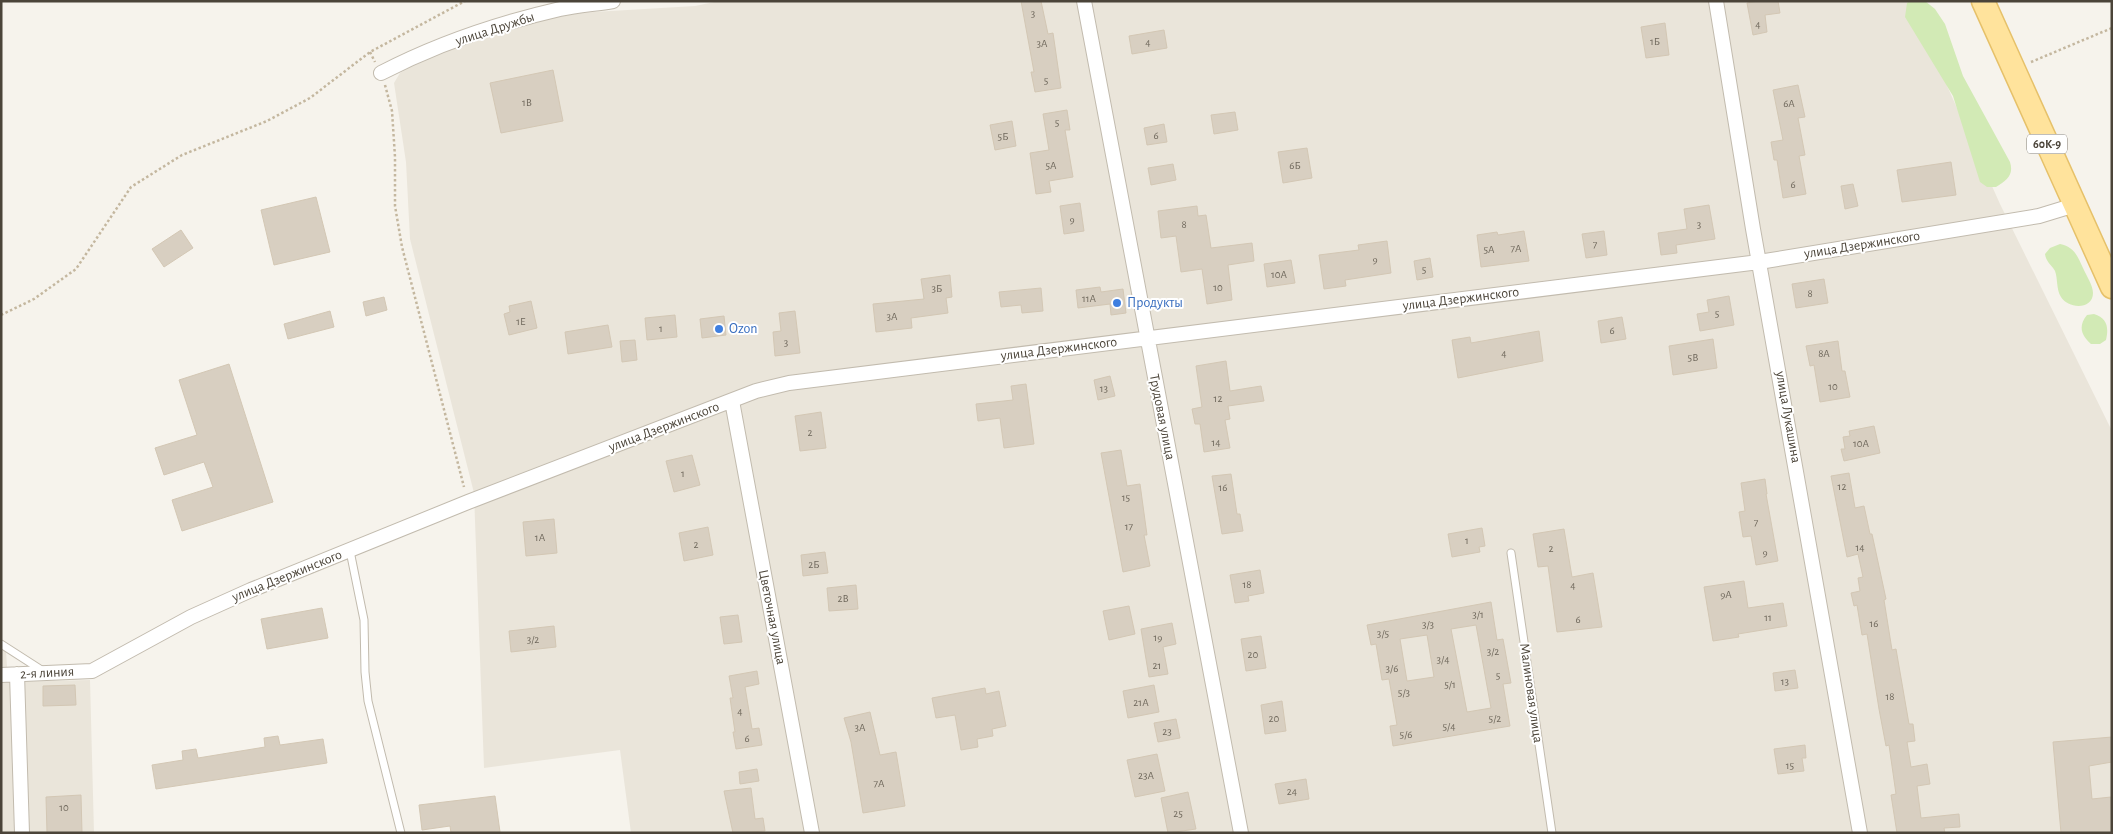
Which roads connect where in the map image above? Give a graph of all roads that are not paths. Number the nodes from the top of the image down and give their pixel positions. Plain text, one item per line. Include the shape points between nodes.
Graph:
1 (613, 1) edge
2 (1084, 1) edge
3 (1716, 1) edge
4 (1982, 1) edge
5 (381, 73) road end
6 (2075, 205) junction
7 (1759, 262) junction
8 (2112, 286) edge
9 (1147, 338) junction
10 (732, 401) junction
11 (350, 551) junction
12 (1511, 553) dead end
13 (1, 644) edge
14 (92, 671) joint
15 (46, 673) junction
16 (17, 674) junction
17 (1, 675) edge
18 (22, 833) edge
19 (401, 833) edge
20 (812, 833) edge
21 (1241, 833) edge
22 (1552, 833) edge
23 (1860, 833) edge

1 - 5 street, улица Дружбы via 562,8 496,26 411,58
2 - 9 street, Трудовая улица
3 - 7 street, улица Лукашина
4 - 6 main road, 60К-9
6 - 7 street, улица Дзержинского via 2039,216
6 - 8 main road, 60К-9
7 - 9 street, улица Дзержинского
7 - 23 street, улица Лукашина
9 - 10 street, улица Дзержинского via 789,383
9 - 21 street, Трудовая улица
10 - 11 street, улица Дзержинского
10 - 20 street, Цветочная улица
11 - 14 street, улица Дзержинского via 192,617
11 - 19 lane via 364,620 368,701
12 - 22 lane, Малиновая улица
13 - 15 lane
14 - 15 street, 2-я линия
15 - 16 street, 2-я линия
16 - 17 street, 2-я линия
16 - 18 street

